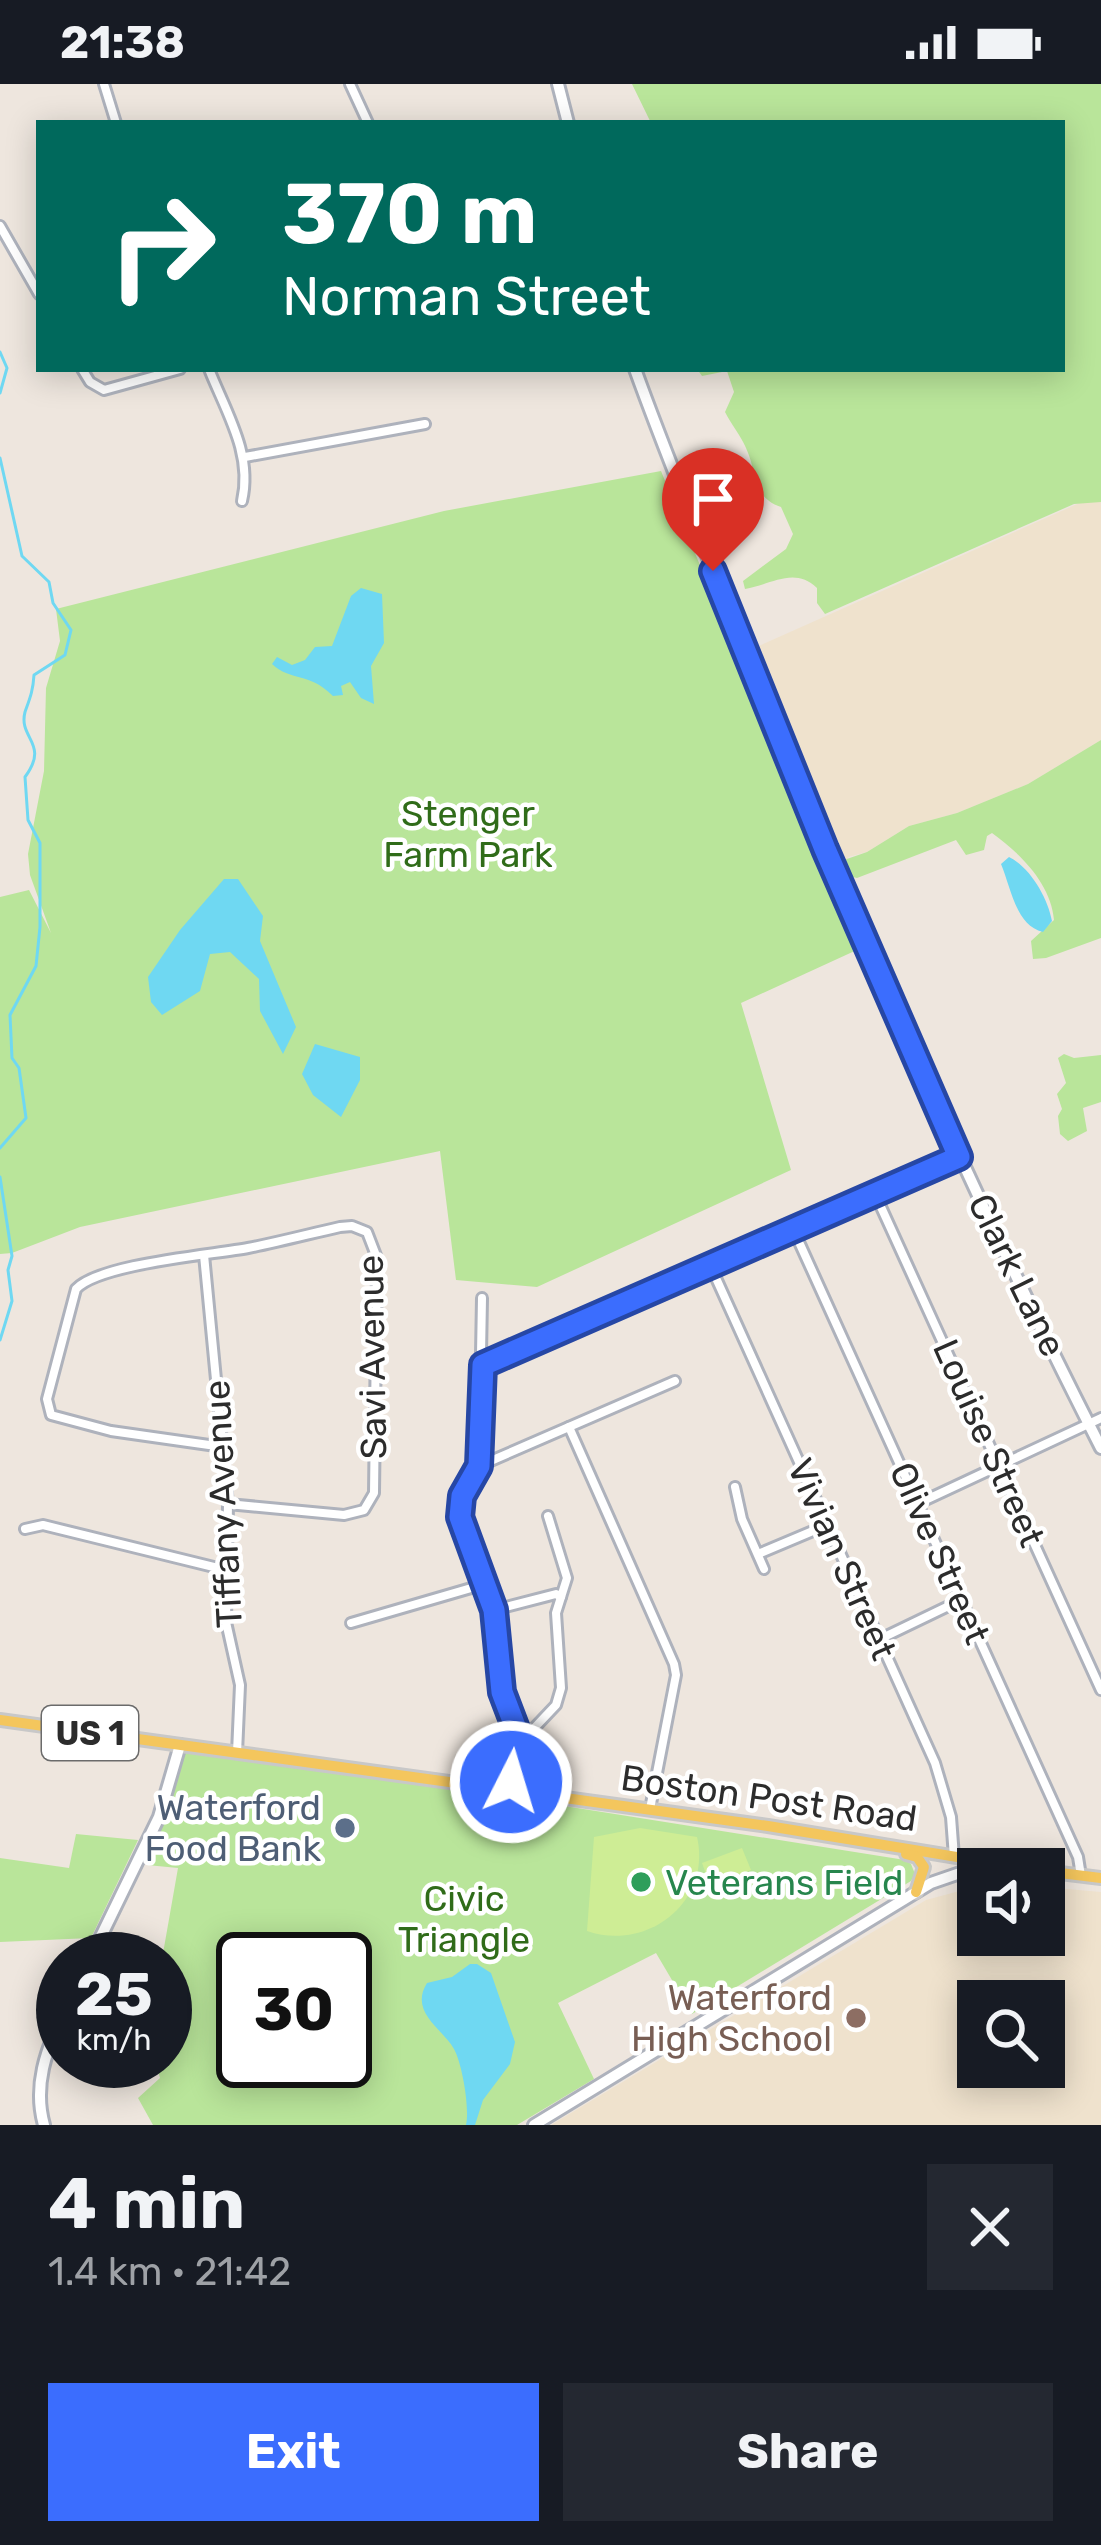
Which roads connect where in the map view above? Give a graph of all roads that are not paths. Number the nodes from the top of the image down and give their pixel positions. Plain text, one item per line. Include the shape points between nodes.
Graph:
1 (104, 84) edge
2 (350, 84) edge
3 (558, 84) edge
4 (115, 120) edge
5 (367, 120) edge
6 (567, 120) edge
7 (0, 226) edge
8 (36, 288) edge
9 (84, 372) edge
10 (169, 372) edge
11 (209, 372) edge
12 (636, 372) edge
13 (425, 424) dead end
14 (244, 457) junction
15 (242, 501) dead end
16 (959, 1157) junction
17 (876, 1196) junction
18 (794, 1231) junction
19 (203, 1255) junction
20 (711, 1267) junction
21 (482, 1298) dead end
22 (483, 1365) junction
23 (675, 1381) dead end
24 (1095, 1421) edge
25 (569, 1427) junction
26 (223, 1447) junction
27 (1101, 1448) edge
28 (479, 1466) junction
29 (999, 1466) junction
30 (735, 1486) dead end
31 (228, 1504) junction
32 (917, 1504) junction
33 (548, 1516) dead end
34 (827, 1525) junction
35 (25, 1529) dead end
36 (758, 1554) junction
37 (764, 1569) dead end
38 (226, 1570) junction
39 (484, 1584) junction
40 (561, 1597) junction
41 (961, 1600) junction
42 (494, 1610) junction
43 (351, 1623) dead end
44 (878, 1640) junction
45 (1101, 1690) edge
46 (0, 1720) edge
47 (521, 1742) junction
48 (180, 1745) junction
49 (237, 1753) junction
50 (508, 1791) junction
51 (650, 1811) junction
52 (887, 1845) junction
53 (954, 1857) junction
54 (957, 1858) edge
55 (957, 1873) edge
56 (1065, 1874) edge
57 (1081, 1876) junction
58 (1101, 1878) edge
59 (916, 1892) junction
60 (103, 1932) edge
61 (40, 2088) edge
62 (44, 2125) edge
63 (534, 2125) edge

1 - 4 street
2 - 5 street
3 - 6 main road
7 - 8 street
9 - 10 street via 104,390
11 - 14 street
12 - 16 main road, Clark Lane via 799,786
13 - 14 street
14 - 15 street
16 - 17 street
16 - 24 main road, Clark Lane
17 - 18 street
17 - 29 street, Louise Street
18 - 20 street
18 - 32 street, Olive Street
19 - 26 street, Tiffany Avenue
19 - 26 street via 81,1282 47,1410 111,1431
19 - 31 street, Savi Avenue via 352,1226 373,1240 377,1258 370,1502 344,1515
20 - 22 street
20 - 34 street, Vivian Street
21 - 22 street
22 - 28 street
23 - 25 street
24 - 27 main road, Clark Lane
24 - 29 street
25 - 28 street
25 - 51 street via 674,1664
26 - 31 street, Tiffany Avenue
28 - 39 street via 460,1517
29 - 32 street
29 - 45 street, Louise Street
30 - 36 street
31 - 38 street, Tiffany Avenue
32 - 41 street, Olive Street
33 - 40 street via 567,1578
34 - 36 street
34 - 44 street, Vivian Street
35 - 38 street via 43,1525
36 - 37 street
38 - 49 street, Tiffany Avenue via 226,1622 242,1701
39 - 42 street
39 - 43 street
40 - 42 street
40 - 47 street via 560,1696
41 - 44 street
41 - 57 street, Olive Street
42 - 47 street via 502,1692
44 - 53 street, Vivian Street via 935,1762
46 - 48 main road, Boston Post Road / US 1
47 - 50 street
48 - 49 main road, Boston Post Road / US 1
48 - 60 main road via 159,1817
49 - 50 main road, Boston Post Road / US 1
50 - 51 main road, Boston Post Road / US 1
51 - 52 main road, Boston Post Road / US 1
52 - 53 main road, Boston Post Road / US 1
52 - 59 main road via 923,1863
53 - 54 main road, Boston Post Road / US 1
55 - 59 main road
56 - 57 main road
57 - 58 main road
59 - 63 main road
61 - 62 main road

